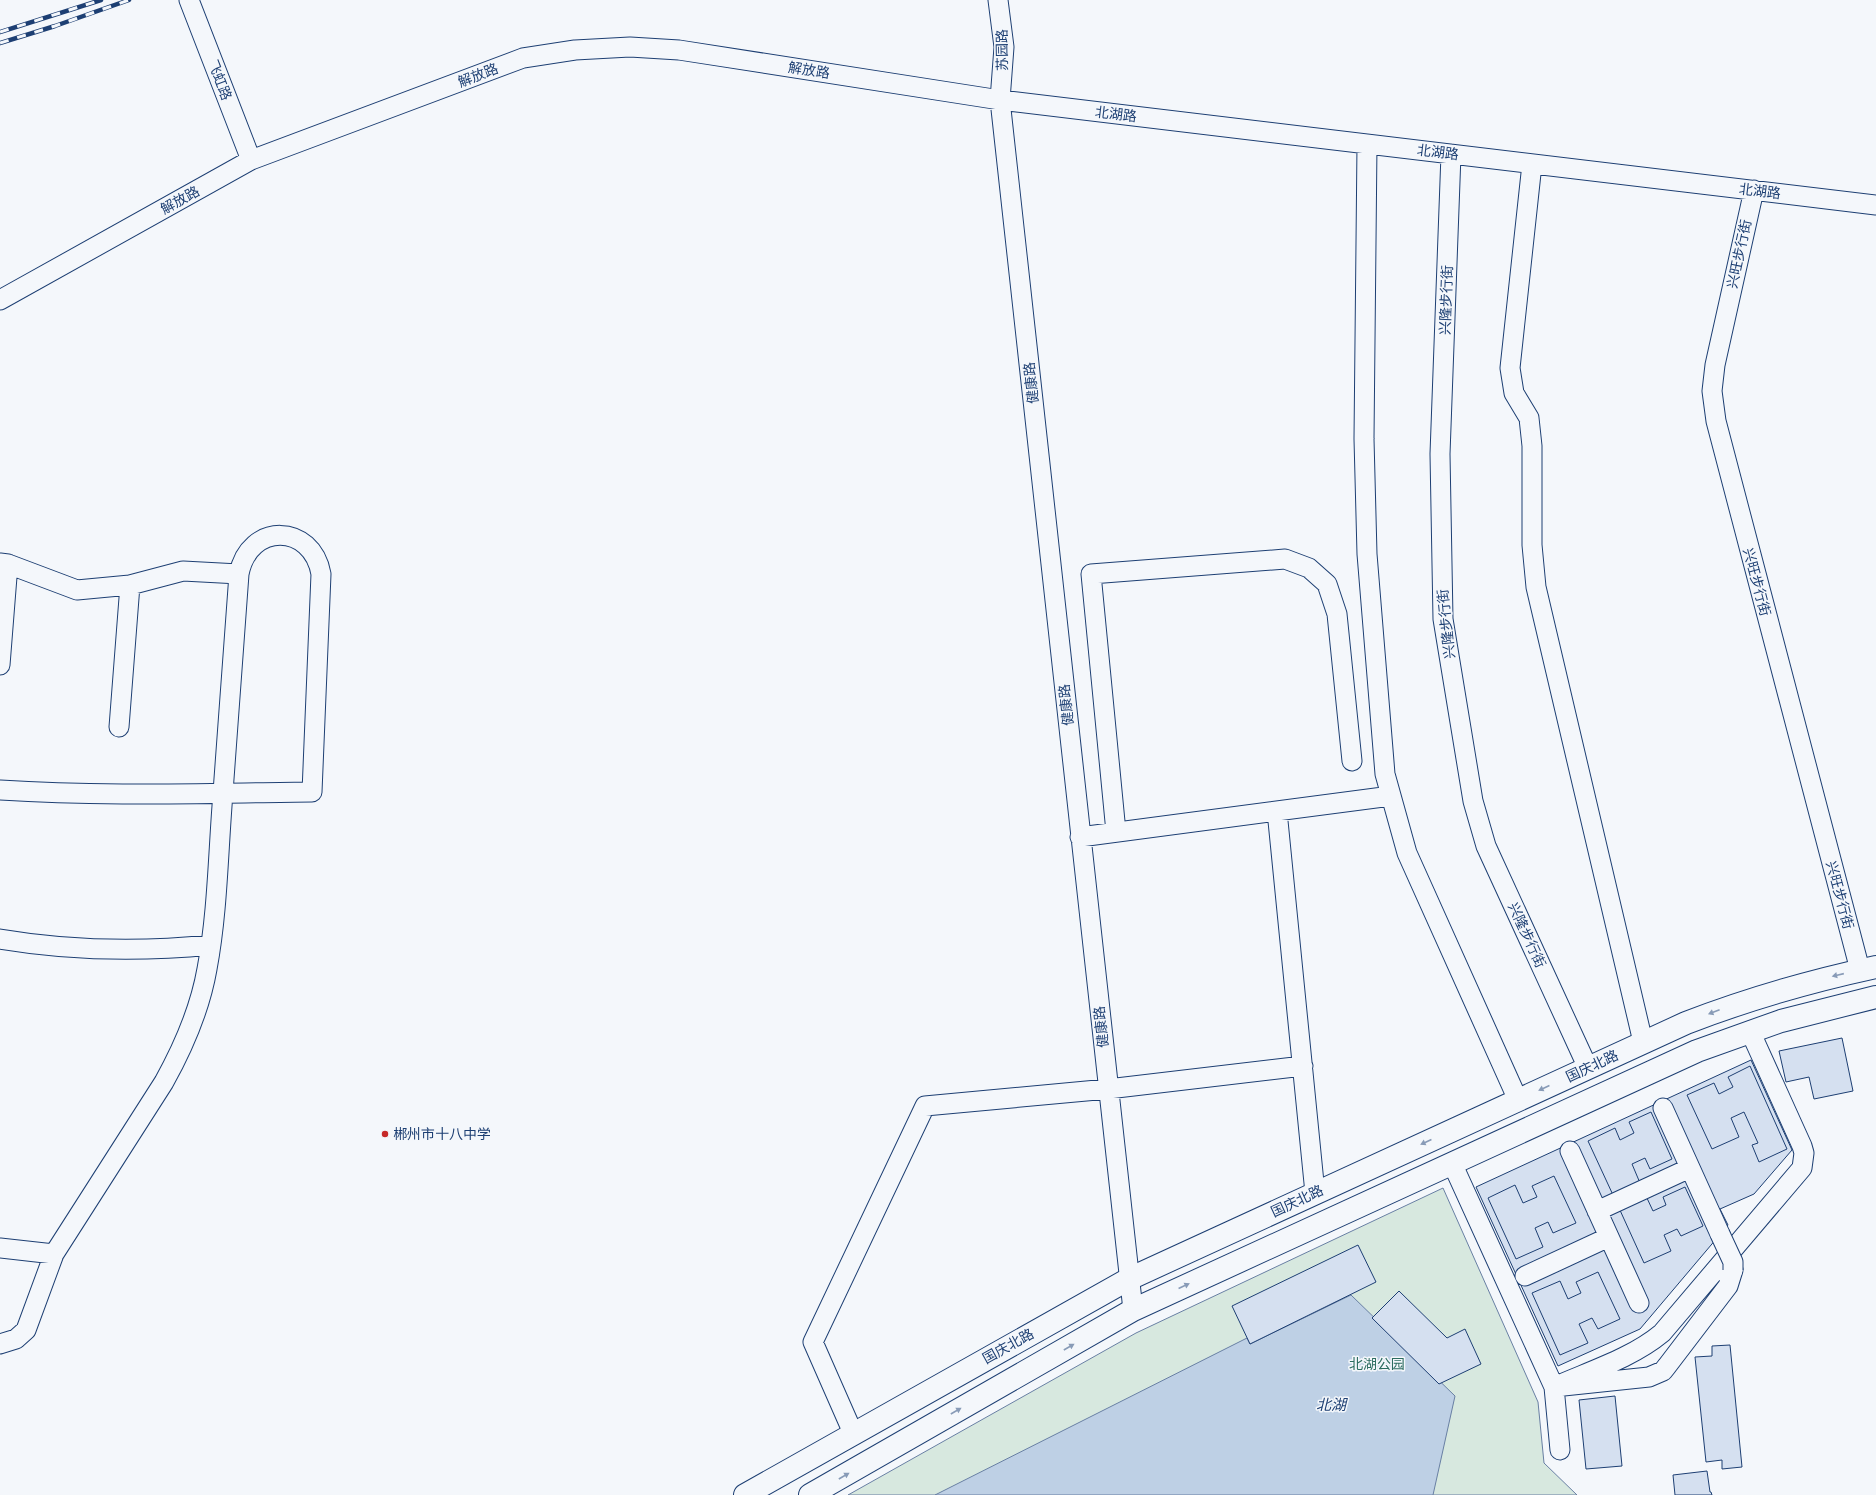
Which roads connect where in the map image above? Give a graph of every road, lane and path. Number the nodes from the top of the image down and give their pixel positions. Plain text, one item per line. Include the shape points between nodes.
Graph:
1 (189, 0) edge
2 (998, 0) edge
3 (1000, 100) junction
4 (1367, 144) junction
5 (1451, 154) junction
6 (251, 160) junction
7 (1532, 164) junction
8 (1754, 190) junction
9 (1876, 205) edge
10 (0, 300) edge
11 (4, 563) edge
12 (239, 574) junction
13 (130, 585) junction
14 (0, 665) edge
15 (119, 727) dead end
16 (1352, 761) dead end
17 (0, 790) edge
18 (223, 793) junction
19 (1391, 796) junction
20 (1277, 811) junction
21 (1116, 832) junction
22 (1080, 837) junction
23 (0, 940) edge
24 (211, 946) junction
25 (1868, 968) edge
26 (1876, 997) edge
27 (1750, 1031) junction
28 (1643, 1042) junction
29 (1302, 1066) junction
30 (1588, 1068) junction
31 (1108, 1089) junction
32 (1518, 1100) junction
33 (1663, 1108) dead end
34 (1570, 1151) dead end
35 (1452, 1163) junction
36 (1690, 1168) junction
37 (1315, 1193) junction
38 (1597, 1211) junction
39 (1609, 1237) junction
40 (0, 1248) edge
41 (54, 1254) junction
42 (1525, 1276) dead end
43 (1129, 1279) junction
44 (1639, 1303) dead end
45 (1133, 1310) junction
46 (0, 1344) edge
47 (1554, 1387) junction
48 (853, 1433) junction
49 (1560, 1450) dead end
50 (745, 1495) edge
51 (810, 1495) edge

1 - 6 street, 飞虹路
2 - 3 street, 苏园路 via 1004,47
3 - 4 street, 北湖路
3 - 6 street, 解放路 via 679,50 630,47 575,50 523,58
3 - 22 street, 健康路
4 - 5 street, 北湖路
4 - 19 street via 1364,439 1367,554 1385,774
5 - 7 street, 北湖路
5 - 30 street, 兴隆步行街 via 1440,454 1443,619 1473,801 1486,846
6 - 10 street, 解放路
7 - 8 street, 北湖路
7 - 28 street via 1510,368 1514,393 1529,418 1530,425 1532,544 1536,587
8 - 9 street, 北湖路
8 - 25 street, 兴旺步行街 via 1715,365 1712,391 1716,421
11 - 13 street via 77,590
11 - 14 street
12 - 13 street via 183,571
12 - 18 street
12 - 18 street via 244,557 254,544 278,535 304,543 316,557 319,565 321,574 312,792
13 - 15 street
16 - 21 street via 1337,614 1327,584 1309,568 1285,559 1091,574
17 - 18 street
18 - 24 street
19 - 20 street
19 - 32 street via 1407,853
20 - 21 street
20 - 29 street
21 - 22 street
22 - 31 street, 健康路
23 - 24 street via 100,950 137,951
24 - 41 street via 195,1014 175,1062
25 -> 28 main road, 国庆北路 via 1815,980 1729,1006
26 - 27 main road, 国庆北路 via 1823,1009
27 - 35 main road, 国庆北路 via 1656,1069
27 - 47 street via 1802,1146 1802,1168 1653,1341
28 - 30 main road, 国庆北路
29 - 31 street
29 - 37 street
30 -> 32 main road, 国庆北路
31 - 43 street, 健康路
31 - 48 street via 926,1106 812,1342
32 -> 37 main road, 国庆北路
33 - 36 street
34 - 38 street
45 -> 35 main road, 国庆北路
35 - 47 street
36 - 38 street
36 - 47 street, bridge via 1733,1262 1734,1270 1728,1286 1667,1366 1657,1375
37 - 43 main road, 国庆北路
38 - 39 street
39 - 42 street
39 - 44 street
40 - 41 street
41 - 46 street via 26,1330 16,1339
43 - 45 street, 健康路
43 - 48 main road, 国庆北路
51 -> 45 main road, 国庆北路
47 - 49 street
48 - 50 main road, 国庆北路

